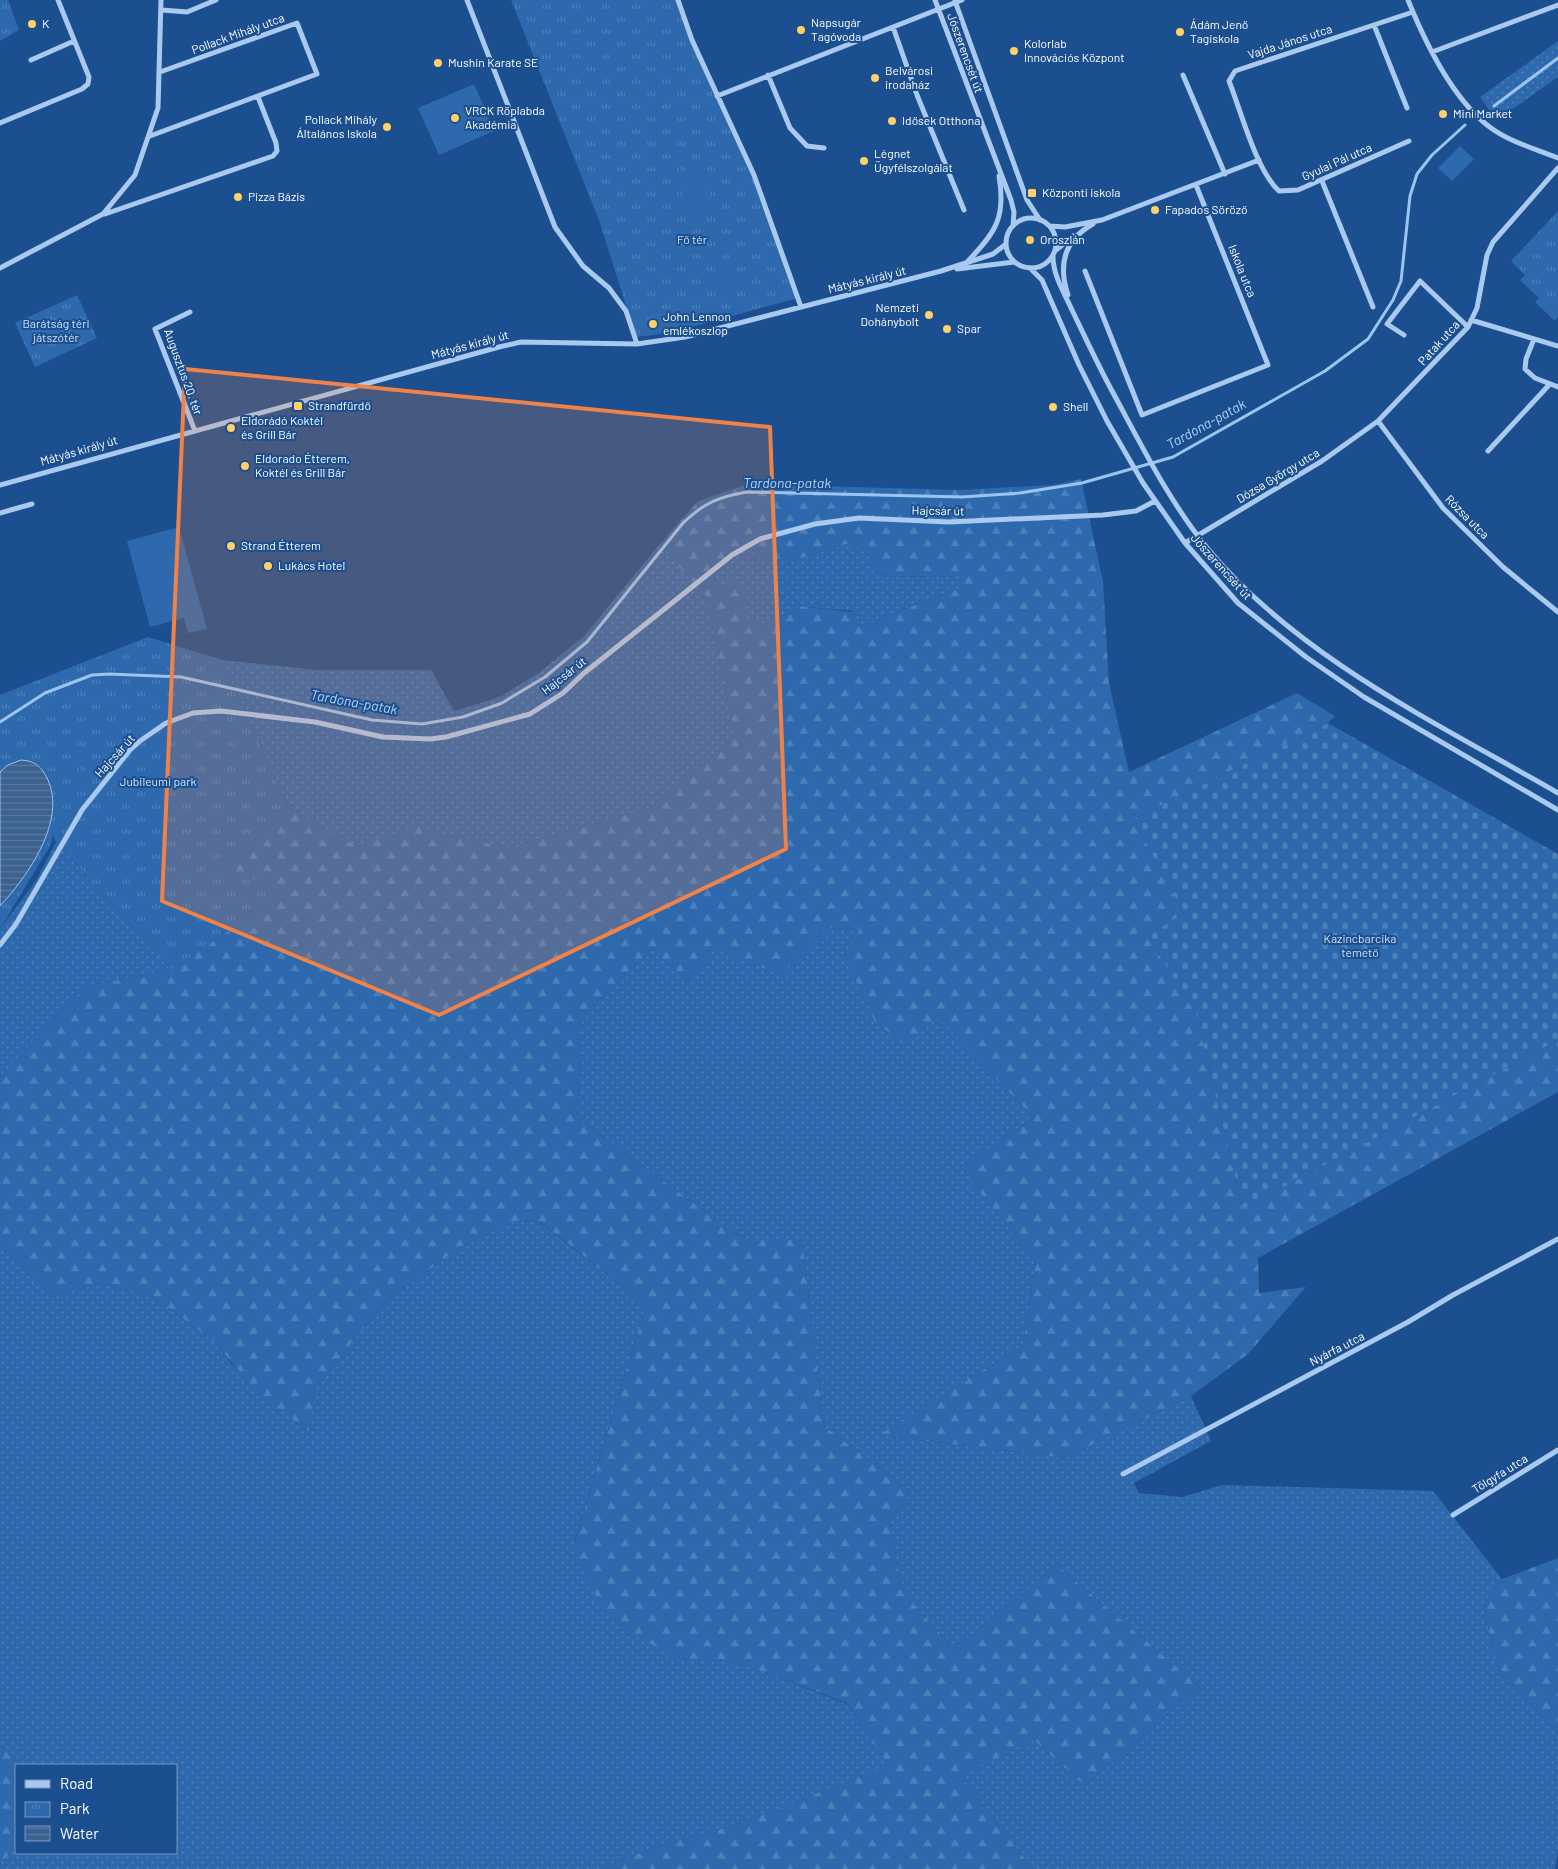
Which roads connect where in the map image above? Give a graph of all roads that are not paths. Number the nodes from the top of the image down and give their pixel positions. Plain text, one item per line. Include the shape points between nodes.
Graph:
1 (58, 0) edge
2 (161, 0) edge
3 (216, 0) edge
4 (467, 0) edge
5 (678, 0) edge
6 (935, 0) edge
7 (962, 0) edge
8 (1408, 0) edge
9 (955, 1) edge
10 (1558, 5) edge
11 (162, 10) junction
12 (938, 10) junction
13 (1413, 12) junction
14 (1374, 25) junction
15 (893, 27) junction
16 (74, 41) junction
17 (1432, 52) junction
18 (30, 60) dead end
19 (160, 72) junction
20 (768, 75) junction
21 (1183, 75) dead end
22 (717, 96) junction
23 (258, 97) junction
24 (1407, 108) dead end
25 (0, 123) edge
26 (150, 136) junction
27 (1409, 141) dead end
28 (824, 148) dead end
29 (1558, 158) edge
30 (1259, 160) junction
31 (997, 168) junction
32 (1558, 168) edge
33 (1225, 174) junction
34 (1322, 181) junction
35 (1196, 185) junction
36 (964, 210) dead end
37 (103, 214) junction
38 (1040, 220) junction
39 (1102, 220) junction
40 (1013, 226) junction
41 (1050, 226) junction
42 (1081, 231) junction
43 (1006, 244) junction
44 (1056, 250) junction
45 (1053, 256) junction
46 (1014, 262) junction
47 (966, 263) junction
48 (0, 268) edge
49 (1030, 268) junction
50 (941, 271) junction
51 (1085, 271) dead end
52 (801, 306) junction
53 (1373, 308) dead end
54 (190, 312) dead end
55 (1073, 312) junction
56 (1471, 320) junction
57 (1468, 327) junction
58 (1404, 335) dead end
59 (1534, 339) junction
60 (637, 344) junction
61 (1558, 346) edge
62 (1549, 385) junction
63 (1558, 387) edge
64 (1378, 421) junction
65 (195, 431) junction
66 (1488, 451) dead end
67 (0, 485) edge
68 (1155, 501) junction
69 (32, 504) dead end
70 (0, 514) edge
71 (1198, 535) junction
72 (1185, 543) junction
73 (1558, 612) edge
74 (1558, 793) edge
75 (1558, 800) edge
76 (1555, 808) edge
77 (0, 945) edge
78 (1558, 1238) edge
79 (1558, 1450) edge
80 (1123, 1474) dead end
81 (1453, 1515) dead end

1 - 16 street
2 - 11 street
3 - 11 street via 187,12
4 - 60 street via 555,227 583,266 609,288 626,311
5 - 22 street
6 - 12 street, Jószerencsét út
7 - 9 street
8 - 13 street
9 - 12 street
9 - 38 street, Jószerencsét út via 1027,200
10 - 17 street
11 - 19 street
12 - 15 street
12 - 31 street, Jószerencsét út
13 - 14 street, Vajda János utca
13 - 17 street
14 - 24 street
14 - 30 street, Vajda János utca via 1235,71 1229,81
15 - 20 street
15 - 36 street
16 - 18 street
16 - 25 street via 89,77 88,84
17 - 29 street via 1454,86 1492,129
19 - 23 street, Pollack Mihály utca via 297,24 317,74
19 - 26 street via 158,108
20 - 22 street
20 - 28 street via 790,128 807,146
21 - 33 street
22 - 52 street via 754,175
23 - 26 street, Pollack Mihály utca
23 - 37 street via 276,142 277,150 273,156
26 - 37 street via 135,175
27 - 34 street, Gyulai Pál utca
30 - 33 street
30 - 34 street, Gyulai Pál utca via 1270,183 1279,191 1298,190
31 - 40 street, Jószerencsét út via 1012,206
31 - 47 street via 1001,214 990,237
32 - 56 street, Patak utca via 1494,242 1487,255 1481,294
33 - 35 street
34 - 53 street
35 - 39 street
35 - 51 street, Iskola utca via 1268,365 1142,415
37 - 48 street
38 - 40 street via 1026,218
38 - 41 street
39 - 41 street via 1070,227
39 - 42 street
40 - 43 street
41 - 44 street
42 - 44 street
42 - 55 street via 1070,243 1062,263
43 - 46 street
43 - 47 street, Mátyás király út via 993,254
44 - 45 street
45 - 49 street via 1043,266
45 - 55 street, Jószerencsét út via 1057,278
46 - 49 street
46 - 50 street
47 - 50 street, Mátyás király út
49 - 68 street, Jószerencsét út via 1042,280 1079,365 1126,456
50 - 52 street, Mátyás király út
52 - 60 street, Mátyás király út via 685,337
54 - 65 street, Augusztus 20. tér via 155,329
55 - 71 street, Jószerencsét út via 1092,356 1158,477
56 - 57 street, Patak utca
56 - 59 street
57 - 58 street via 1420,281 1387,324
57 - 64 street, Patak utca
59 - 61 street
59 - 62 street via 1525,370
60 - 65 street, Mátyás király út via 521,342
62 - 63 street
62 - 66 street
64 - 71 street, Dózsa György utca via 1322,461
64 - 73 street, Rózsa utca via 1443,508 1503,567
65 - 67 street, Mátyás király út
68 - 72 street, Jószerencsét út
68 - 77 street, Hajcsár út via 1136,511 1103,515 949,522 859,518 815,524 760,539 732,555 562,693 530,714 464,733 430,739 383,737 298,720 220,711 193,714 166,723 130,750 82,810 16,924
69 - 70 street
71 - 72 street, Dózsa György utca
71 - 74 street, Jószerencsét út via 1262,604 1311,645 1370,684
72 - 76 street, Jószerencsét út via 1238,604 1306,657 1364,697
75 - 76 street
78 - 80 street, Nyárfa utca
79 - 81 street, Tölgyfa utca

